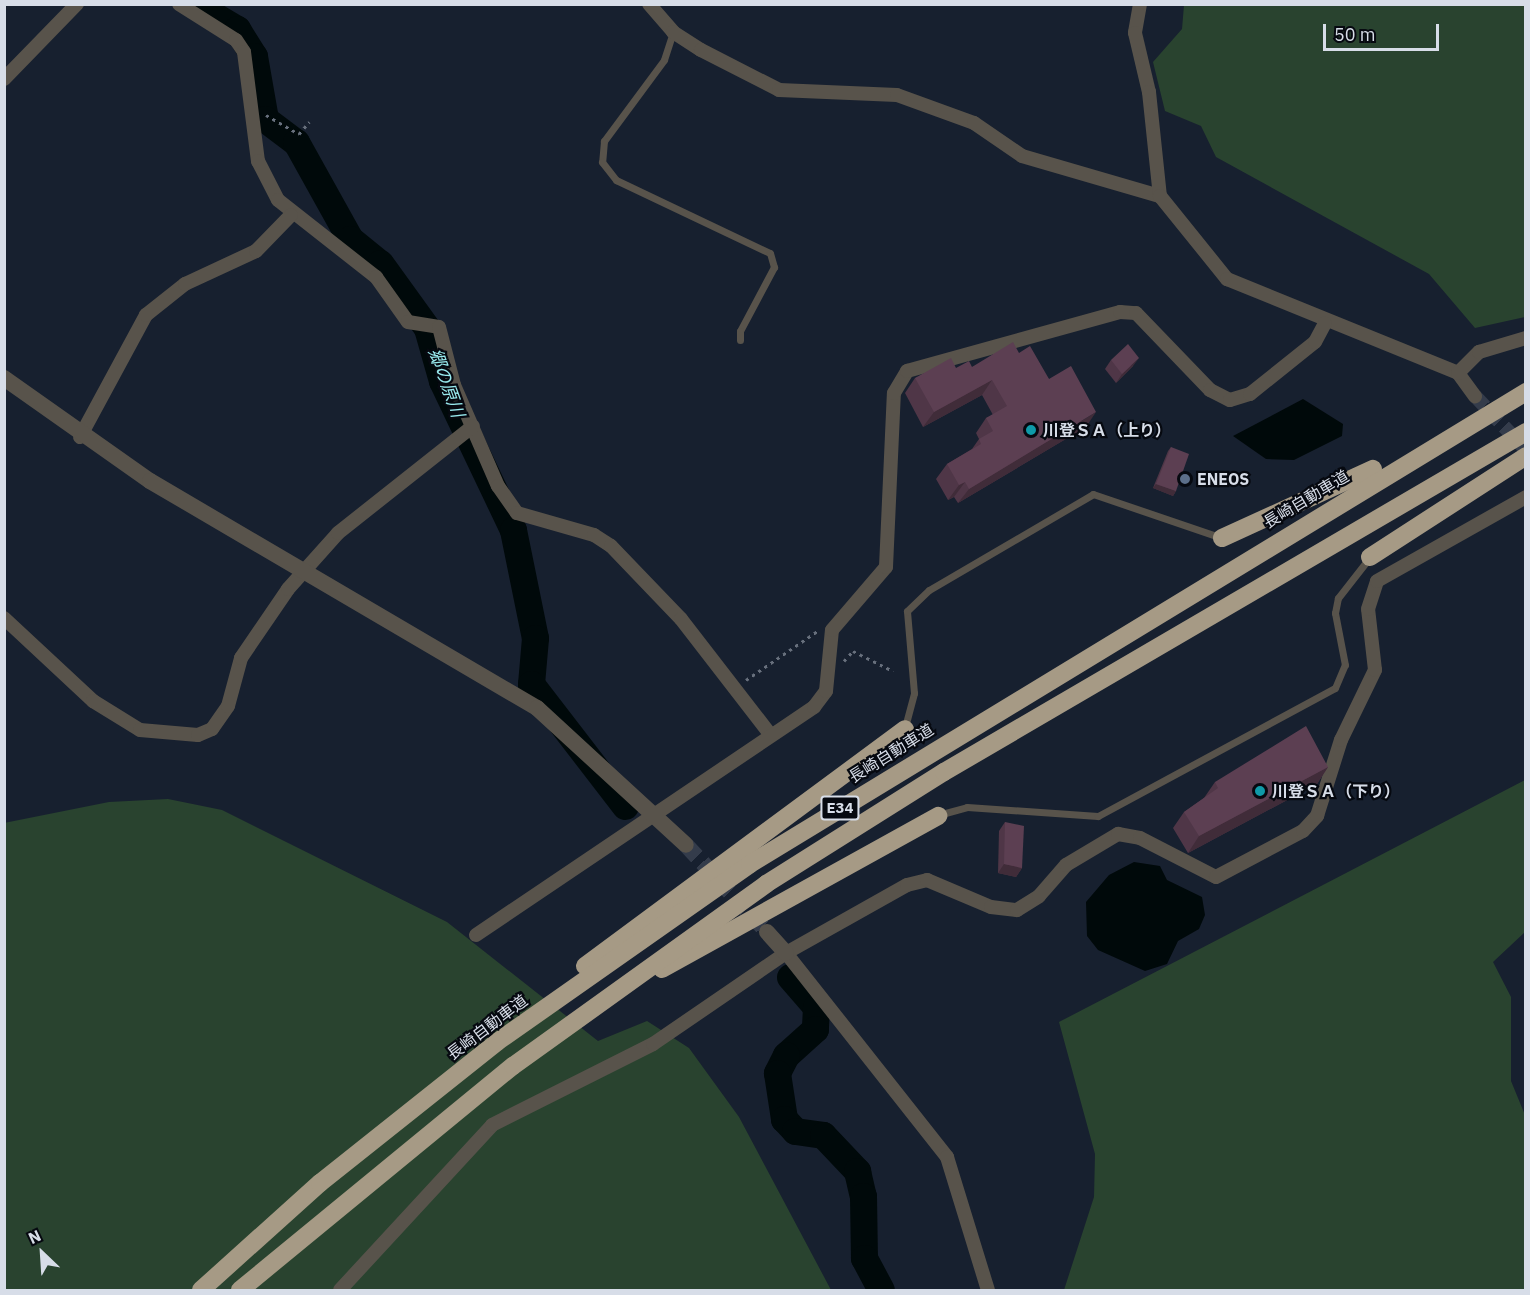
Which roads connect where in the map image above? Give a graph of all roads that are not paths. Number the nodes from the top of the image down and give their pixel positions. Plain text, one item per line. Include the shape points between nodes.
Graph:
1 (76, 4) edge
2 (179, 4) edge
3 (650, 4) edge
4 (1140, 4) edge
5 (673, 32) junction
6 (4, 79) edge
7 (1160, 196) junction
8 (291, 215) junction
9 (1325, 323) junction
10 (1526, 338) edge
11 (740, 340) dead end
12 (1458, 373) junction
13 (4, 378) edge
14 (1526, 392) edge
15 (1475, 396) tunnel mouth
16 (473, 426) junction
17 (1453, 432) junction
18 (1526, 432) edge
19 (80, 437) junction
20 (1526, 456) edge
21 (1526, 497) edge
22 (1222, 538) joint
23 (1370, 557) joint
24 (305, 572) junction
25 (4, 618) edge
26 (904, 729) joint
27 (770, 734) junction
28 (654, 812) junction
29 (938, 816) joint
30 (686, 845) tunnel mouth
31 (767, 932) tunnel mouth
32 (476, 935) dead end
33 (786, 953) junction
34 (609, 996) junction
35 (497, 1042) junction
36 (201, 1290) edge
37 (240, 1290) edge
38 (340, 1290) edge
39 (988, 1290) edge

1 - 6 street
2 - 8 street via 236,40 244,52 258,161
3 - 5 street
4 - 7 street via 1135,33 1149,92
5 - 7 street via 779,90 897,95 974,123 1022,156
5 - 11 lane via 664,60 604,141 601,156 616,180 770,253 774,267 740,331
7 - 9 street via 1227,279
8 - 16 street via 362,265 415,324 433,324 446,343 454,385
8 - 19 street via 256,251 185,284 146,315
9 - 12 street
9 - 27 street via 1315,342 1250,394 1230,400 1210,390 1136,313 1120,312 908,371 894,393 886,567 831,630 826,647 828,679 814,707
10 - 12 street via 1479,352
12 - 15 street
13 - 19 street
14 - 17 highway, 長崎自動車道 / E34
16 - 24 street via 455,436 338,533
16 - 27 street via 498,486 517,513 594,535 611,546 737,686
17 - 22 highway
17 - 35 highway, 長崎自動車道 / E34 via 750,864
18 - 34 highway, E34 via 944,772 766,884
19 - 24 street
20 - 23 highway
21 - 33 street via 1377,581 1368,609 1375,670 1341,740 1317,816 1303,831 1216,877 1140,838 1118,834 1066,865 1039,896 1017,910 990,907 927,880 908,885
22 - 26 lane via 1093,494 929,590 907,611 914,693
23 - 29 lane via 1338,598 1335,614 1345,665 1335,688 1098,816 967,807
24 - 25 street via 241,658 228,706 212,729 198,735 140,730 93,701
24 - 28 street via 537,708
26 - 35 highway via 616,939
27 - 28 street
28 - 30 street
28 - 32 street
29 - 34 highway
31 - 33 street
33 - 38 street via 653,1044 492,1125
33 - 39 street via 947,1157
34 - 37 highway, E34 via 324,1216
35 - 36 highway, 長崎自動車道 / E34 via 320,1184

